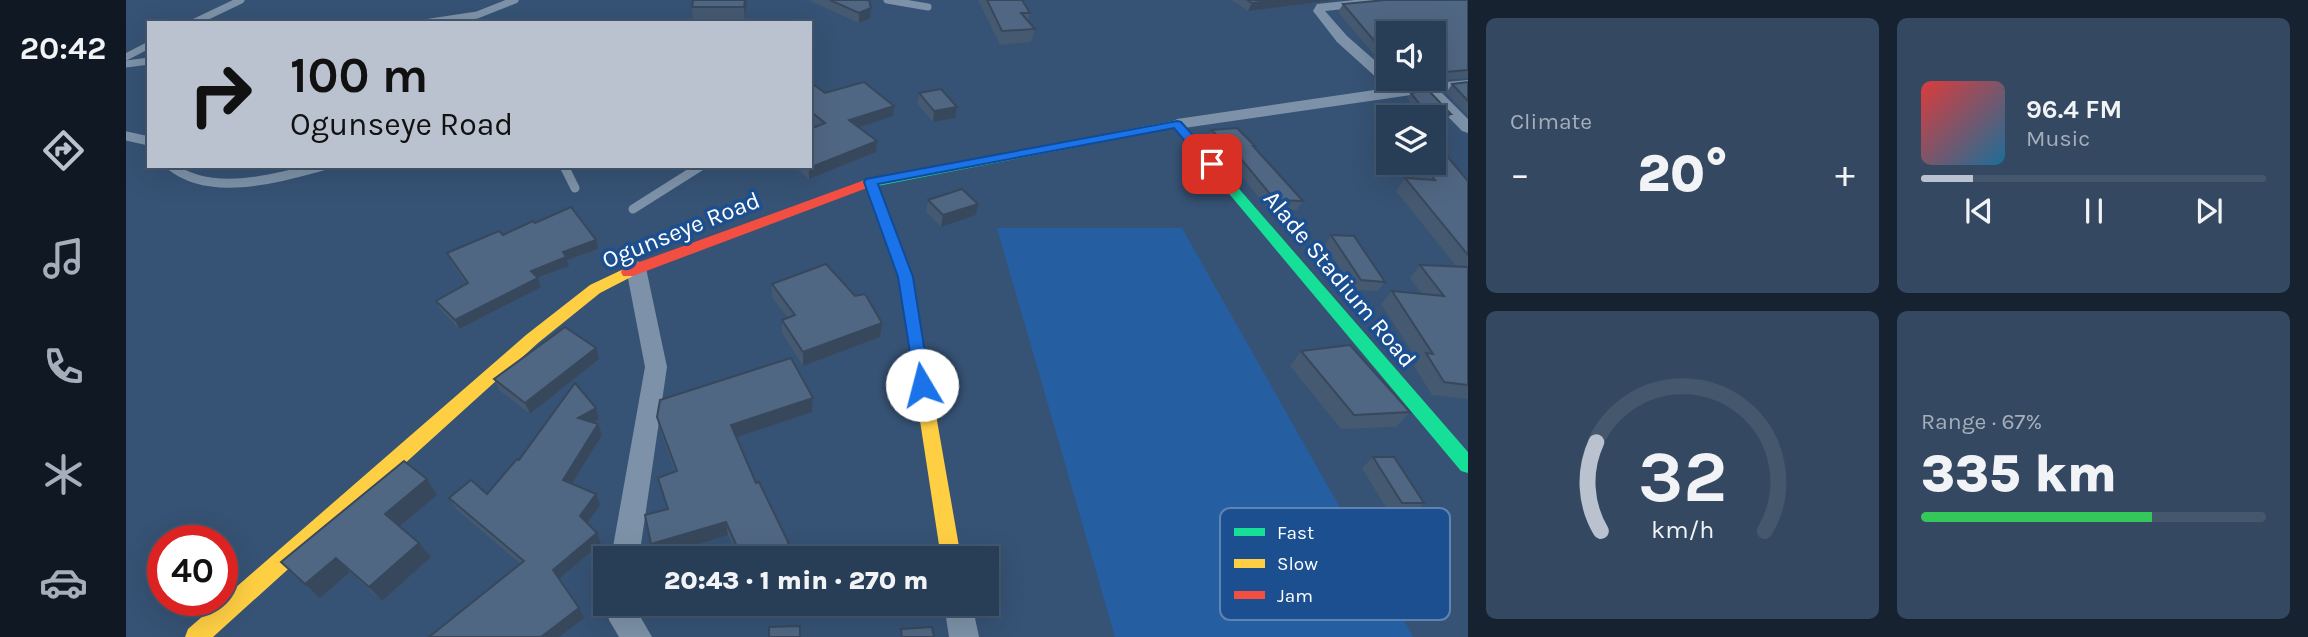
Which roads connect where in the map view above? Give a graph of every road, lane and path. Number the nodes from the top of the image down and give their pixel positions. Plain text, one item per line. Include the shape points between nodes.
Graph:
1 (241, 0) edge
2 (515, 0) edge
3 (887, 0) edge
4 (1394, 0) edge
5 (928, 7) dead end
6 (197, 21) edge
7 (437, 21) edge
8 (147, 46) edge
9 (126, 57) edge
10 (147, 61) edge
11 (126, 64) edge
12 (1376, 69) edge
13 (1468, 84) edge
14 (1446, 87) edge
15 (1400, 91) edge
16 (1431, 91) edge
17 (1177, 124) junction
18 (1468, 128) edge
19 (126, 136) edge
20 (147, 141) edge
21 (173, 168) edge
22 (317, 168) edge
23 (565, 168) edge
24 (698, 168) edge
25 (871, 182) junction
26 (575, 188) dead end
27 (633, 209) dead end
28 (636, 268) junction
29 (1468, 465) edge
30 (627, 546) edge
31 (949, 546) edge
32 (960, 616) edge
33 (196, 637) edge
34 (964, 637) edge

1 - 6 lane
2 - 7 lane via 477,15
3 - 5 lane
4 - 12 street via 1321,7 1319,11
8 - 9 lane
10 - 11 lane
13 - 14 street
15 - 17 street
16 - 18 street
17 - 25 street, Ogunseye Road
17 - 29 street, Alade Stadium Road
19 - 20 lane
21 - 22 lane via 183,178 199,182 288,177
23 - 26 lane
24 - 27 lane
25 - 28 street, Ogunseye Road
25 - 31 street via 905,277
28 - 30 street via 656,367
28 - 33 street, Ogunseye Road via 595,289 532,339
32 - 34 street

